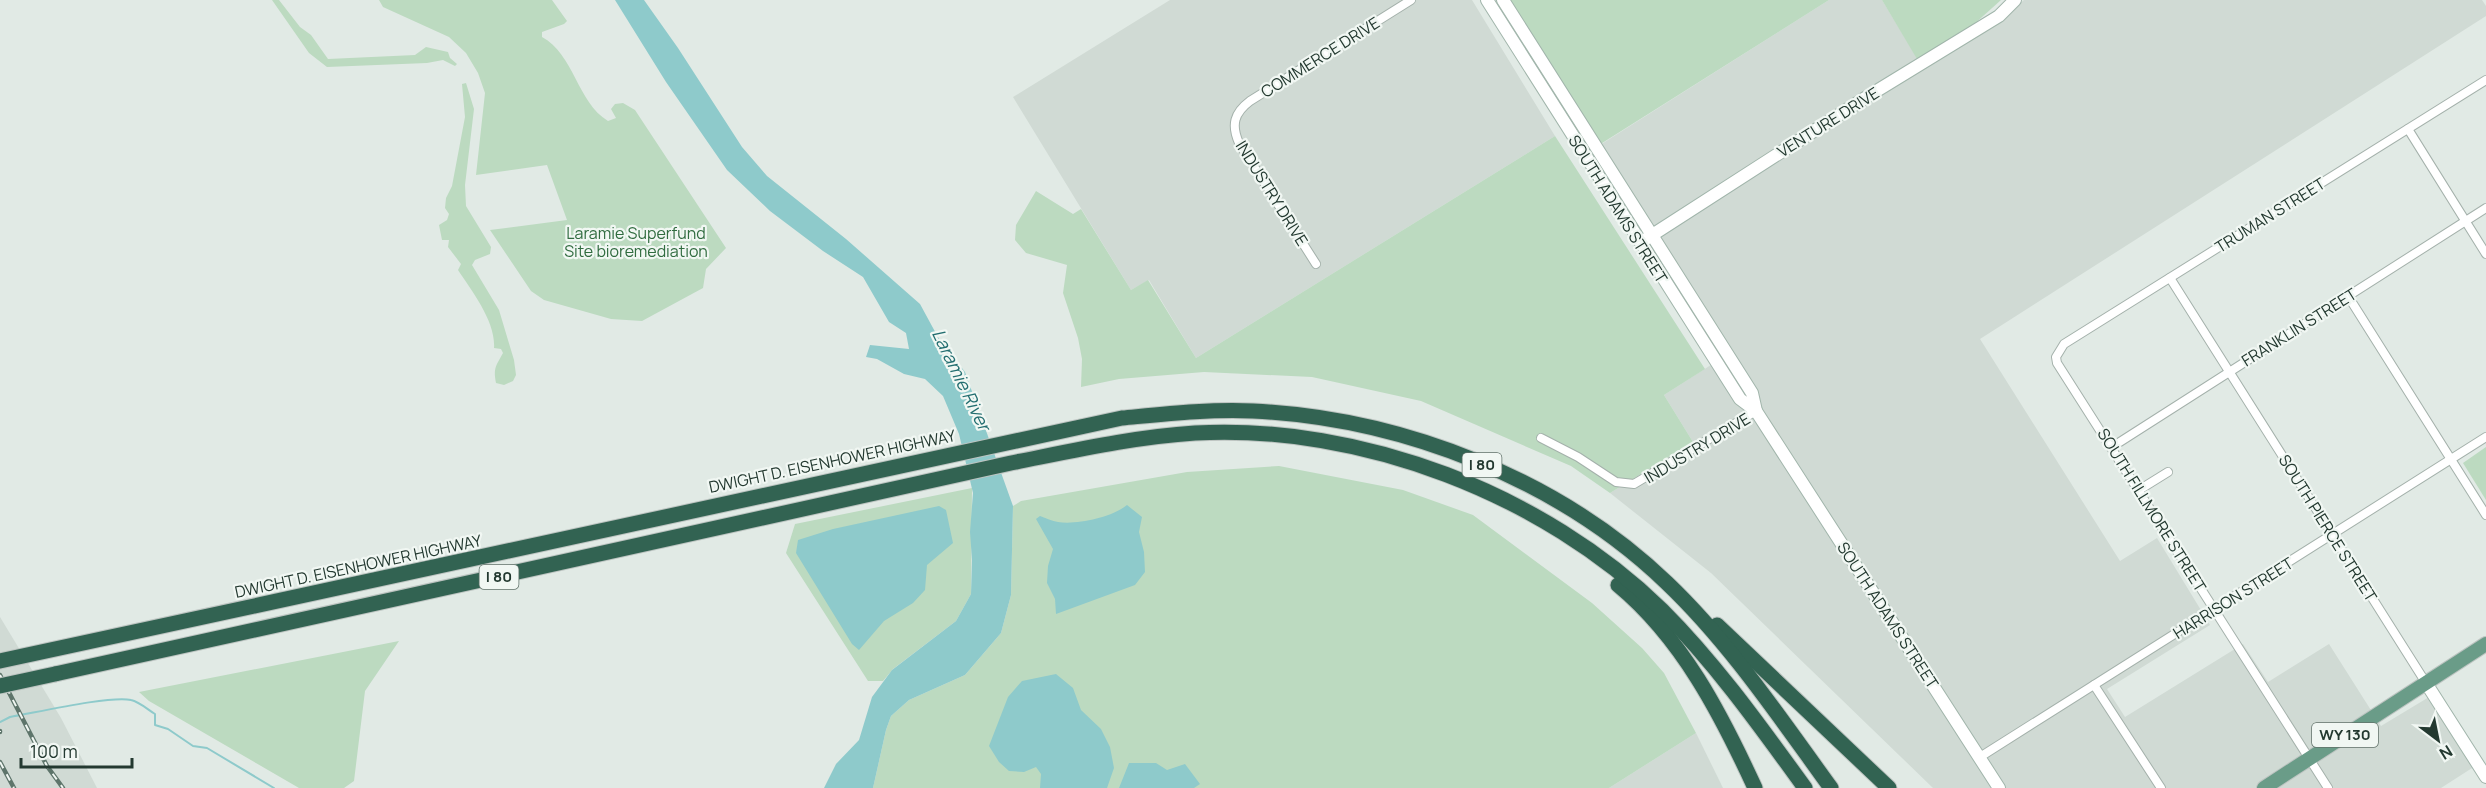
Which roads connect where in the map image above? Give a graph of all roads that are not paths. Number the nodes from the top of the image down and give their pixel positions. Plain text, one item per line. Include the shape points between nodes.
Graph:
1 (1411, 0) edge
2 (1487, 0) edge
3 (1503, 0) edge
4 (2015, 0) edge
5 (2486, 80) edge
6 (1234, 120) joint
7 (2408, 129) junction
8 (2486, 207) edge
9 (2465, 221) junction
10 (1653, 235) junction
11 (1640, 243) junction
12 (2486, 254) edge
13 (1317, 264) dead end
14 (2170, 278) junction
15 (2348, 296) junction
16 (2057, 353) joint
17 (2229, 372) junction
18 (1756, 411) junction
19 (2486, 437) edge
20 (1541, 438) dead end
21 (2112, 447) junction
22 (2451, 460) junction
23 (1410, 462) junction
24 (2168, 472) dead end
25 (2139, 490) junction
26 (2486, 515) edge
27 (2331, 535) junction
28 (1668, 584) junction
29 (2214, 610) junction
30 (2486, 644) edge
31 (0, 661) edge
32 (2426, 683) junction
33 (2094, 685) junction
34 (0, 686) edge
35 (1980, 757) junction
36 (2309, 759) junction
37 (2486, 777) edge
38 (1755, 788) edge
39 (1805, 788) edge
40 (1831, 788) edge
41 (1889, 788) edge
42 (1999, 788) edge
43 (2161, 788) edge
44 (2264, 788) edge
45 (2328, 788) edge

1 - 6 street, COMMERCE DRIVE via 1250,101
2 - 11 street, SOUTH ADAMS STREET
3 - 10 street, SOUTH ADAMS STREET
4 - 10 street, VENTURE DRIVE via 1999,16
5 - 7 street, TRUMAN STREET
6 - 13 street, INDUSTRY DRIVE via 1239,143
7 - 9 street
7 - 14 street, TRUMAN STREET
8 - 9 street, FRANKLIN STREET
9 - 12 street
9 - 15 street, FRANKLIN STREET
10 - 11 street, VENTURE DRIVE
10 - 18 street, SOUTH ADAMS STREET via 1752,393
11 - 18 street, SOUTH ADAMS STREET via 1740,399
14 - 16 street, TRUMAN STREET via 2064,344
14 - 17 street, SOUTH PIERCE STREET
15 - 17 street, FRANKLIN STREET
15 - 22 street
16 - 21 street, SOUTH FILLMORE STREET via 2058,363
17 - 21 street, FRANKLIN STREET
17 - 27 street, SOUTH PIERCE STREET
18 - 20 street, INDUSTRY DRIVE via 1634,484 1617,482
18 - 35 street, SOUTH ADAMS STREET
19 - 22 street, HARRISON STREET
21 - 25 street, SOUTH FILLMORE STREET
22 - 26 street
22 - 27 street, HARRISON STREET
23 - 34 highway, I 80, bridge via 1287,436 1197,433 1137,438
23 - 38 highway via 1527,519 1571,546 1624,590 1667,636 1699,680
23 - 39 highway, I 80 via 1509,502 1555,527 1607,564 1689,638
24 - 25 street
25 - 29 street, SOUTH FILLMORE STREET
27 - 29 street, HARRISON STREET
27 - 32 street, SOUTH PIERCE STREET
28 - 31 highway, DWIGHT D. EISENHOWER HIGHWAY / I 80 via 1592,523 1547,495 1449,452 1378,429 1314,417 1252,411 1189,412 1122,418 1008,441
28 - 40 highway, DWIGHT D. EISENHOWER HIGHWAY / I 80 via 1775,710
28 - 41 highway via 1698,607
29 - 33 street, HARRISON STREET
29 - 36 street, SOUTH FILLMORE STREET
30 - 32 main road, WY 130
32 - 36 main road, WY 130
32 - 37 street, SOUTH PIERCE STREET
33 - 35 street, HARRISON STREET
33 - 43 street
35 - 42 street, SOUTH ADAMS STREET
36 - 44 main road, WY 130
36 - 45 street, SOUTH FILLMORE STREET

